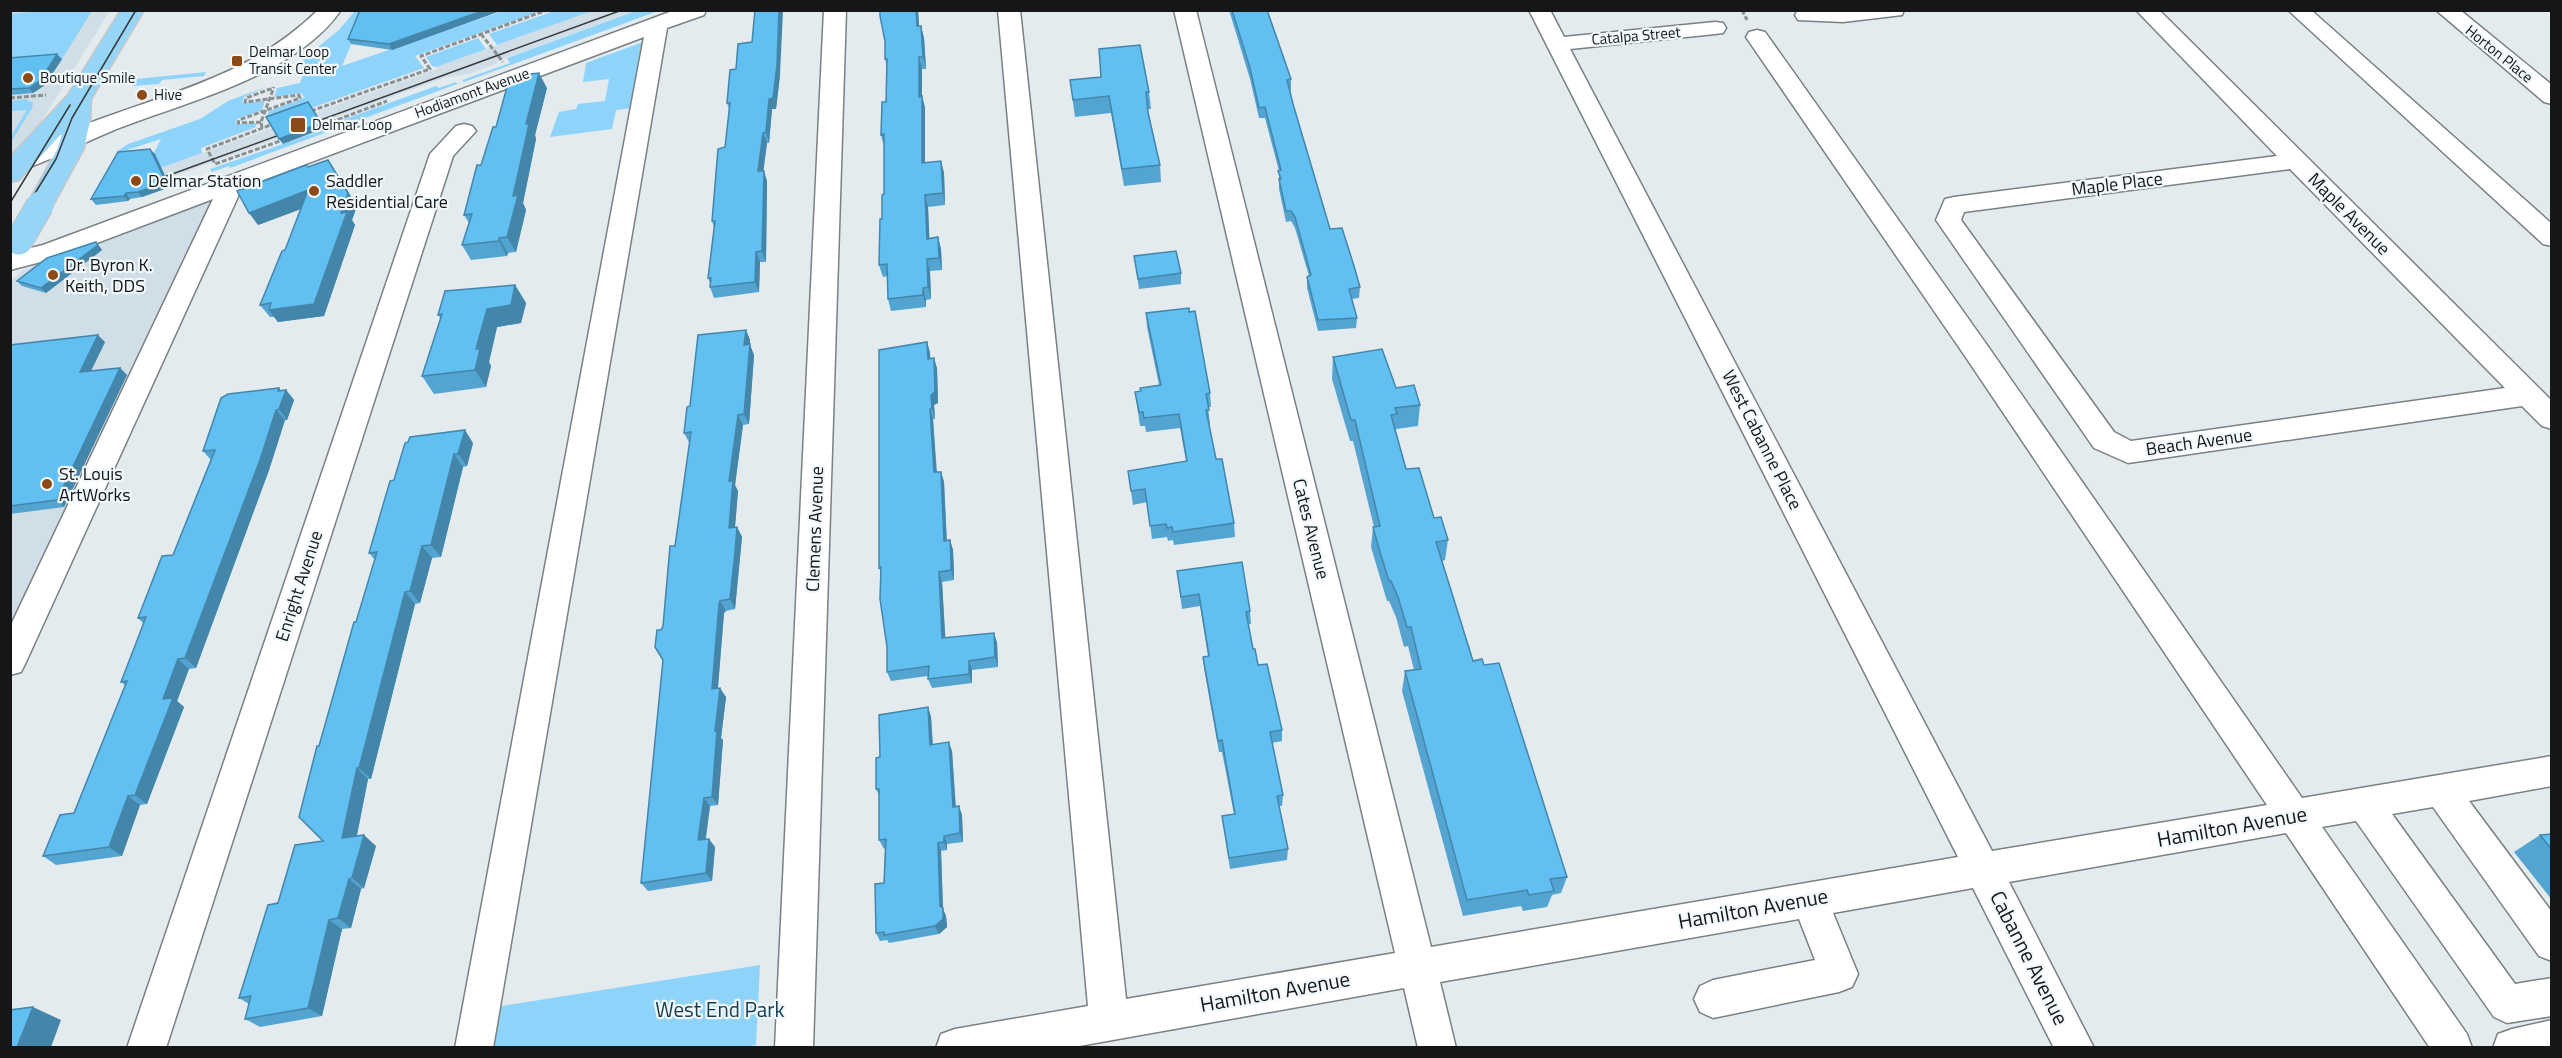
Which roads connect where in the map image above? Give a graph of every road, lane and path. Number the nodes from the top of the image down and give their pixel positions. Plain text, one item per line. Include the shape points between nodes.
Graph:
1 (133, 10) edge
2 (331, 10) edge
3 (547, 10) edge
4 (696, 10) edge
5 (835, 10) edge
6 (1009, 10) edge
7 (1185, 10) edge
8 (1539, 10) edge
9 (1894, 10) edge
10 (2146, 10) edge
11 (2298, 10) edge
12 (2446, 10) edge
13 (1806, 15) dead end
14 (657, 25) junction
15 (1715, 28) dead end
16 (481, 34) junction
17 (1757, 38) dead end
18 (1557, 44) junction
19 (495, 66) dead end
20 (274, 82) dead end
21 (273, 88) junction
22 (46, 95) dead end
23 (2552, 97) edge
24 (10, 98) edge
25 (396, 98) dead end
26 (78, 99) junction
27 (270, 99) junction
28 (265, 111) junction
29 (303, 114) edge
30 (283, 121) edge
31 (261, 122) junction
32 (262, 128) junction
33 (310, 130) edge
34 (464, 131) dead end
35 (74, 137) junction
36 (288, 138) edge
37 (2296, 161) junction
38 (14, 168) edge
39 (232, 184) junction
40 (1948, 220) joint
41 (2552, 238) edge
42 (13, 252) edge
43 (2528, 395) junction
44 (2552, 419) edge
45 (10, 662) edge
46 (2552, 771) edge
47 (2441, 791) junction
48 (2364, 804) junction
49 (2294, 817) junction
50 (1983, 869) junction
51 (1809, 899) junction
52 (2552, 943) edge
53 (1418, 967) junction
54 (2552, 997) edge
55 (1713, 999) dead end
56 (1109, 1021) junction
57 (2552, 1039) edge
58 (146, 1047) edge
59 (474, 1047) edge
60 (794, 1047) edge
61 (955, 1047) edge
62 (1437, 1047) edge
63 (2075, 1047) edge
64 (2453, 1047) edge
65 (2512, 1047) edge

1 - 26 main road
2 - 35 street via 288,50 255,69
3 - 16 path
4 - 14 street, Hodiamont Avenue
5 - 60 street, Clemens Avenue
6 - 56 street
7 - 53 street, Cates Avenue
8 - 18 street, West Cabanne Place
9 - 13 street via 1843,16
10 - 37 street, Maple Avenue
11 - 41 street
12 - 23 street, Horton Place
14 - 39 street, Hodiamont Avenue
14 - 59 street
15 - 18 street, Catalpa Street
16 - 19 path via 504,63
16 - 29 path via 421,56 430,69
17 - 49 street
18 - 50 street, West Cabanne Place
20 - 21 path
21 - 27 path
21 - 27 path via 246,98 245,102
22 - 24 path
25 - 33 path
26 - 35 main road
26 - 38 main road
27 - 28 path
27 - 28 path via 299,95 300,98
28 - 31 path
28 - 31 path via 238,123
30 - 32 path
31 - 32 path
32 - 36 path via 207,148 215,164
34 - 58 street, Enright Avenue via 442,154
35 - 38 street
35 - 42 main road, bridge via 67,160
37 - 40 street, Maple Place via 1954,205
37 - 43 street, Maple Avenue
39 - 42 street, Hodiamont Avenue via 36,256
39 - 45 street
40 - 43 street, Beach Avenue via 2104,440 2128,452
43 - 44 street, Maple Avenue
46 - 47 street, Hamilton Avenue
47 - 48 street, Hamilton Avenue
47 - 52 street
48 - 49 street, Hamilton Avenue
48 - 54 street via 2507,1004
49 - 50 street, Hamilton Avenue
49 - 64 street
50 - 51 street, Hamilton Avenue
50 - 63 street, Cabanne Avenue
51 - 53 street, Hamilton Avenue
51 - 55 street via 1839,974
53 - 56 street, Hamilton Avenue
53 - 62 street, Cates Avenue
56 - 61 street, Hamilton Avenue
57 - 65 street

